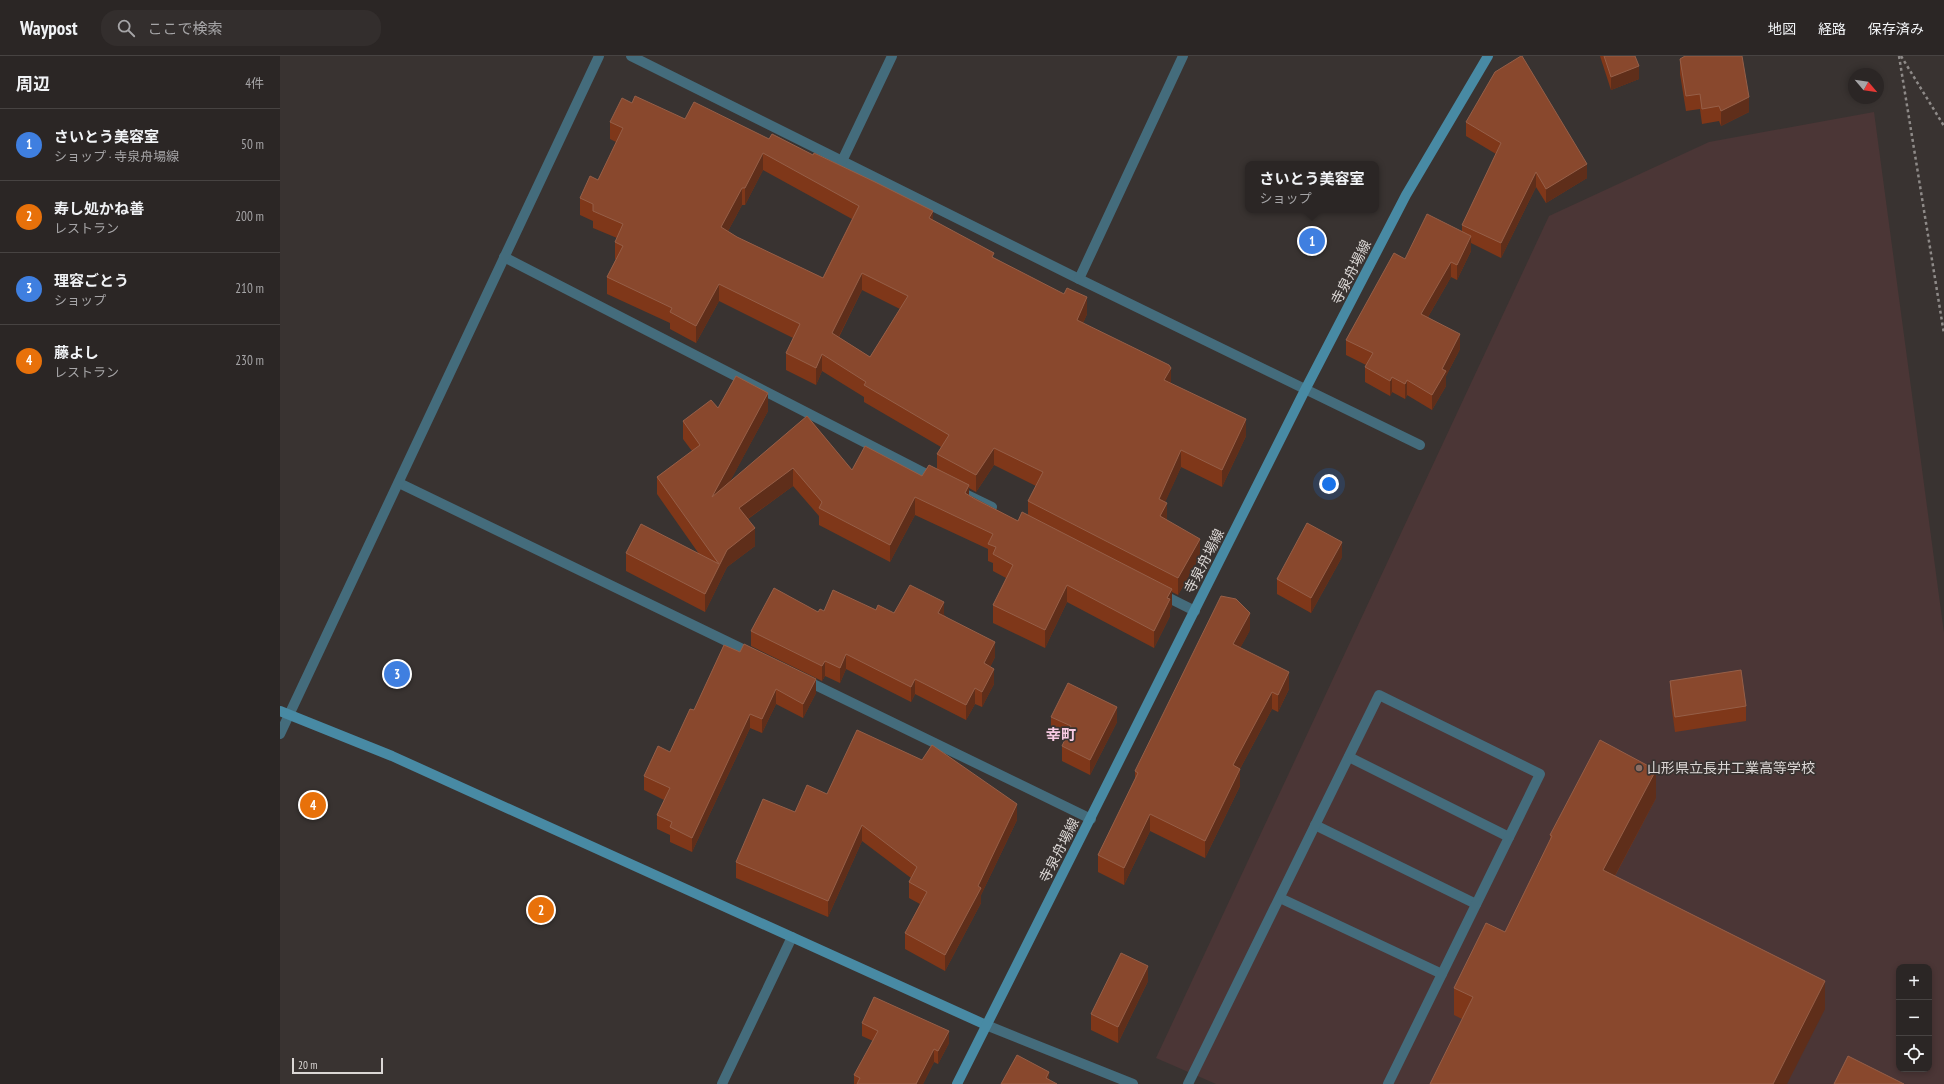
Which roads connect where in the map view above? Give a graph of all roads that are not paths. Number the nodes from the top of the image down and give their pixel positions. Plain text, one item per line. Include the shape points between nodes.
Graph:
1 (599, 56) edge
2 (631, 56) edge
3 (892, 56) edge
4 (1183, 56) edge
5 (1488, 56) edge
6 (842, 161) junction
7 (504, 258) junction
8 (1078, 279) junction
9 (1305, 390) junction
10 (1420, 445) dead end
11 (399, 483) junction
12 (1002, 513) edge
13 (1152, 589) edge
14 (1194, 611) junction
15 (763, 659) edge
16 (798, 677) edge
17 (285, 713) edge
18 (280, 734) edge
19 (1349, 757) junction
20 (1091, 818) junction
21 (1315, 825) junction
22 (1509, 837) junction
23 (1280, 898) junction
24 (1476, 904) junction
25 (792, 937) junction
26 (1442, 974) junction
27 (986, 1025) junction
28 (722, 1084) edge
29 (957, 1084) edge
30 (1133, 1084) edge
31 (1188, 1084) edge
32 (1388, 1084) edge

1 - 7 street
2 - 6 street
3 - 6 street
4 - 8 street
5 - 9 main road, 寺泉舟場線 via 1406,194
6 - 8 street
7 - 11 street
7 - 12 street
8 - 9 street
9 - 10 street
9 - 14 main road, 寺泉舟場線
11 - 15 street
11 - 17 street
13 - 14 street
14 - 20 main road, 寺泉舟場線
16 - 20 street
17 - 18 street
17 - 25 main road via 392,756
19 - 21 street
19 - 22 street
19 - 22 street via 1379,695 1540,774
20 - 27 main road, 寺泉舟場線
21 - 23 street
21 - 24 street
22 - 24 street
23 - 26 street
23 - 31 street
24 - 26 street
25 - 27 main road
25 - 28 street
26 - 32 street
27 - 29 main road, 寺泉舟場線
27 - 30 street

